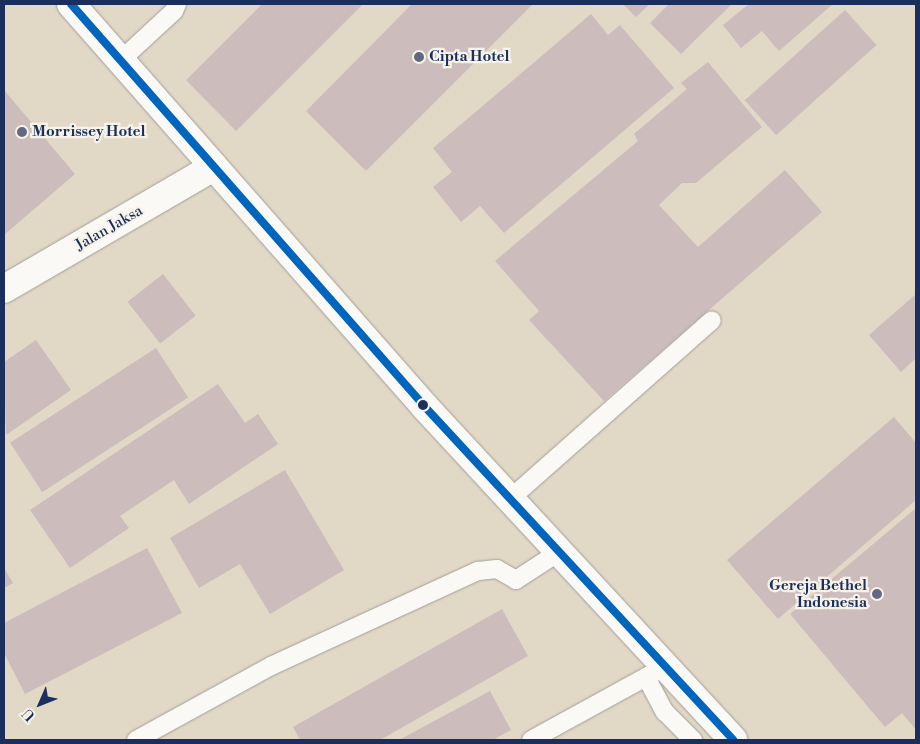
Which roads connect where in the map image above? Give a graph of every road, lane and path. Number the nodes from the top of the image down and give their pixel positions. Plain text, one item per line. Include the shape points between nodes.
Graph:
1 (71, 4) edge
2 (177, 4) edge
3 (121, 60) junction
4 (214, 168) junction
5 (4, 289) edge
6 (712, 320) dead end
7 (511, 498) junction
8 (559, 552) junction
9 (656, 672) junction
10 (730, 739) edge
11 (136, 740) edge
12 (531, 740) edge
13 (693, 740) edge

1 - 3 main road
2 - 3 lane
3 - 4 main road
4 - 5 main road, Jalan Jaksa
4 - 7 main road via 426,408
6 - 7 lane
7 - 8 main road
8 - 9 main road
8 - 11 lane via 516,580 497,569 478,571 271,666
9 - 10 main road
9 - 12 lane
9 - 13 lane via 665,712

